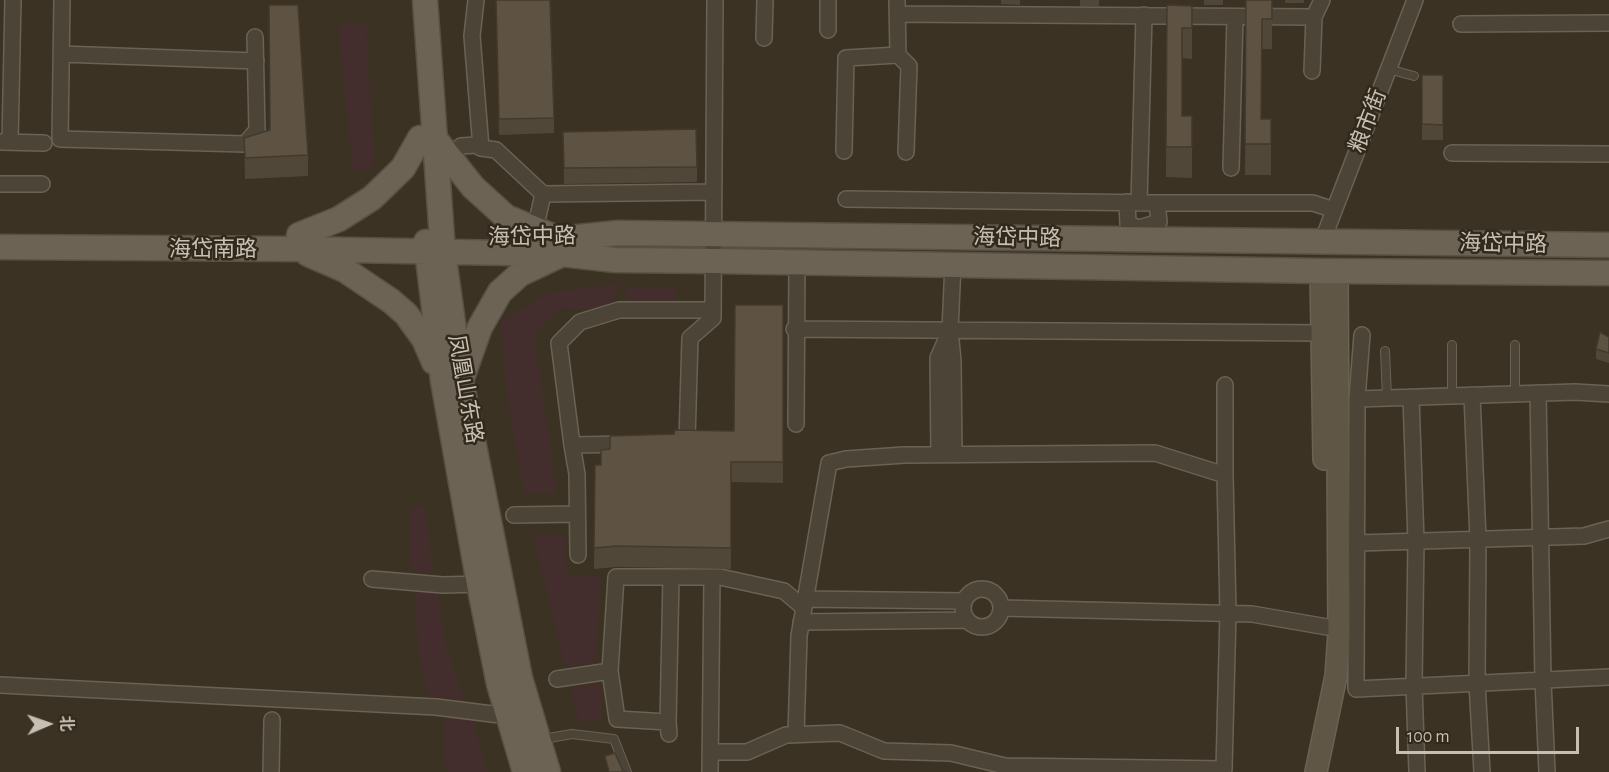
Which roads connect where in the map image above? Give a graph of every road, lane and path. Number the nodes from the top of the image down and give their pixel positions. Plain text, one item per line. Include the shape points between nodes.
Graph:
1 (13, 0) edge
2 (62, 0) edge
3 (408, 0) edge
4 (425, 0) edge
5 (476, 0) edge
6 (715, 0) edge
7 (765, 0) edge
8 (828, 0) edge
9 (1322, 0) edge
10 (1415, 0) edge
11 (897, 7) edge
12 (971, 7) edge
13 (1046, 7) edge
14 (1116, 8) edge
15 (1144, 15) junction
16 (1235, 16) junction
17 (1314, 17) junction
18 (1609, 22) edge
19 (1461, 24) dead end
20 (828, 30) dead end
21 (255, 37) dead end
22 (764, 38) dead end
23 (61, 54) junction
24 (898, 55) junction
25 (256, 61) junction
26 (1388, 69) junction
27 (1312, 71) dead end
28 (1414, 76) dead end
29 (427, 139) junction
30 (5, 142) edge
31 (44, 143) dead end
32 (460, 146) dead end
33 (481, 148) junction
34 (844, 151) dead end
35 (906, 152) dead end
36 (1452, 153) dead end
37 (1609, 154) edge
38 (1232, 168) dead end
39 (0, 184) edge
40 (42, 184) dead end
41 (714, 192) junction
42 (543, 195) junction
43 (846, 199) dead end
44 (1133, 203) junction
45 (1157, 203) junction
46 (1334, 210) junction
47 (536, 230) junction
48 (0, 231) edge
49 (1139, 234) junction
50 (714, 235) junction
51 (298, 242) junction
52 (1322, 242) junction
53 (435, 245) junction
54 (1609, 245) edge
55 (0, 247) edge
56 (561, 247) junction
57 (714, 261) junction
58 (797, 262) junction
59 (953, 264) junction
60 (1329, 271) junction
61 (1609, 273) edge
62 (713, 310) junction
63 (794, 329) dead end
64 (950, 330) junction
65 (1322, 333) junction
66 (1362, 335) dead end
67 (1452, 345) dead end
68 (1515, 345) dead end
69 (1385, 351) dead end
70 (452, 381) junction
71 (1225, 385) dead end
72 (1538, 393) junction
73 (1515, 394) junction
74 (1609, 394) edge
75 (1472, 395) junction
76 (1452, 396) junction
77 (1411, 397) junction
78 (1387, 398) junction
79 (1357, 399) junction
80 (796, 424) dead end
81 (705, 441) edge
82 (642, 444) edge
83 (572, 445) junction
84 (946, 454) junction
85 (1225, 475) junction
86 (577, 514) junction
87 (514, 515) dead end
88 (1609, 529) edge
89 (1541, 538) junction
90 (1478, 540) junction
91 (1416, 541) junction
92 (1358, 543) junction
93 (578, 555) dead end
94 (671, 577) junction
95 (712, 577) junction
96 (372, 579) dead end
97 (479, 584) junction
98 (964, 601) junction
99 (1001, 608) junction
100 (803, 610) junction
101 (1228, 613) junction
102 (966, 620) junction
103 (1327, 627) junction
104 (610, 671) junction
105 (1609, 677) edge
106 (557, 679) dead end
107 (1543, 680) junction
108 (1477, 683) junction
109 (0, 685) edge
110 (1414, 685) junction
111 (508, 716) junction
112 (272, 720) dead end
113 (796, 735) junction
114 (538, 740) junction
115 (711, 752) junction
116 (271, 772) edge
117 (525, 772) edge
118 (548, 772) edge
119 (627, 772) edge
120 (710, 772) edge
121 (1303, 772) edge
122 (1316, 772) edge
123 (1418, 772) edge
124 (1482, 772) edge
125 (1547, 772) edge

1 - 30 street
2 - 23 street
3 - 29 main road, 凤凰山东路
4 - 29 main road, 凤凰山东路
5 - 33 street via 472,36
6 - 41 street
7 - 22 street
8 - 20 street
9 - 17 street
10 - 26 street, 粮市街
11 - 12 street
11 - 24 street
12 - 13 street
13 - 14 street
14 - 15 street
15 - 16 street
15 - 44 street
16 - 17 street
16 - 38 street
17 - 27 street
18 - 19 street
21 - 25 street
23 - 25 street
23 - 25 street via 60,139 245,144 257,130
24 - 34 street via 846,58
24 - 35 street via 909,66
26 - 28 lane
26 - 46 street, 粮市街
29 - 47 main road via 506,218
29 - 51 main road via 372,198
29 - 53 main road, 凤凰山东路
30 - 31 street
32 - 33 street
33 - 42 street via 496,150
36 - 37 street
39 - 40 street
41 - 42 street
41 - 50 street
42 - 47 street
43 - 44 street
44 - 45 street
44 - 49 street via 1128,224
45 - 46 street via 1313,203
45 - 49 street via 1159,222
46 - 52 street, 粮市街
47 - 56 main road
48 - 51 main road, 海岱南路
49 - 50 main road, 海岱中路
49 - 52 main road, 海岱中路
50 - 56 main road, 海岱中路 via 618,233
50 - 57 street
51 - 53 main road, 海岱南路
51 - 55 main road, 海岱南路
51 - 70 main road via 406,314
52 - 54 main road, 海岱中路
53 - 56 main road, 海岱中路
53 - 70 main road, 凤凰山东路
56 - 57 main road, 海岱中路 via 615,260
56 - 70 main road via 500,292
57 - 58 main road, 海岱中路
57 - 62 street
58 - 59 main road, 海岱中路
58 - 80 street
59 - 60 main road, 海岱中路
59 - 64 street
60 - 61 main road, 海岱中路
60 - 65 street
60 - 122 street via 1340,634 1336,676
62 - 81 street via 713,318 690,338 681,440
62 - 83 street via 619,310 580,322 559,343
63 - 64 street
64 - 65 street
64 - 84 street via 953,361
65 - 103 street
66 - 79 street
67 - 76 lane
68 - 73 lane
69 - 78 lane
70 - 97 main road, 凤凰山东路
70 - 114 main road, 凤凰山东路 via 520,678
71 - 85 street
72 - 73 street
72 - 74 street
72 - 89 street
73 - 75 street
75 - 76 street
75 - 90 street
76 - 77 street
77 - 78 street
77 - 91 street
78 - 79 street
79 - 92 street
82 - 83 street
83 - 86 street
84 - 85 street via 1155,453
84 - 100 street via 829,463
85 - 101 street
86 - 87 street
86 - 93 street
88 - 89 street via 1584,536
89 - 90 street
89 - 107 street
90 - 91 street
90 - 108 street
91 - 92 street
91 - 110 street
92 - 110 street via 1356,689
94 - 95 street
94 - 104 street via 616,577
94 - 104 street via 669,728 617,719
95 - 100 street via 784,591
95 - 115 street
96 - 97 street
97 - 111 main road, 凤凰山东路
98 - 99 street via 972,591 985,589 996,596
98 - 100 street
98 - 102 street
99 - 101 street
99 - 102 street via 998,620 988,627 976,627
100 - 102 street
100 - 113 street
101 - 103 street
101 - 113 street via 1224,769 1005,765 951,753 884,750 840,733
103 - 121 street via 1323,671
104 - 106 street
105 - 107 street
107 - 108 street
107 - 125 street
108 - 110 street
108 - 124 street
109 - 111 street via 424,706
110 - 123 street
111 - 117 main road, 凤凰山东路
112 - 116 street
113 - 115 street via 786,735 747,752
114 - 118 main road, 凤凰山东路
114 - 119 lane via 572,734 614,739
115 - 120 street

